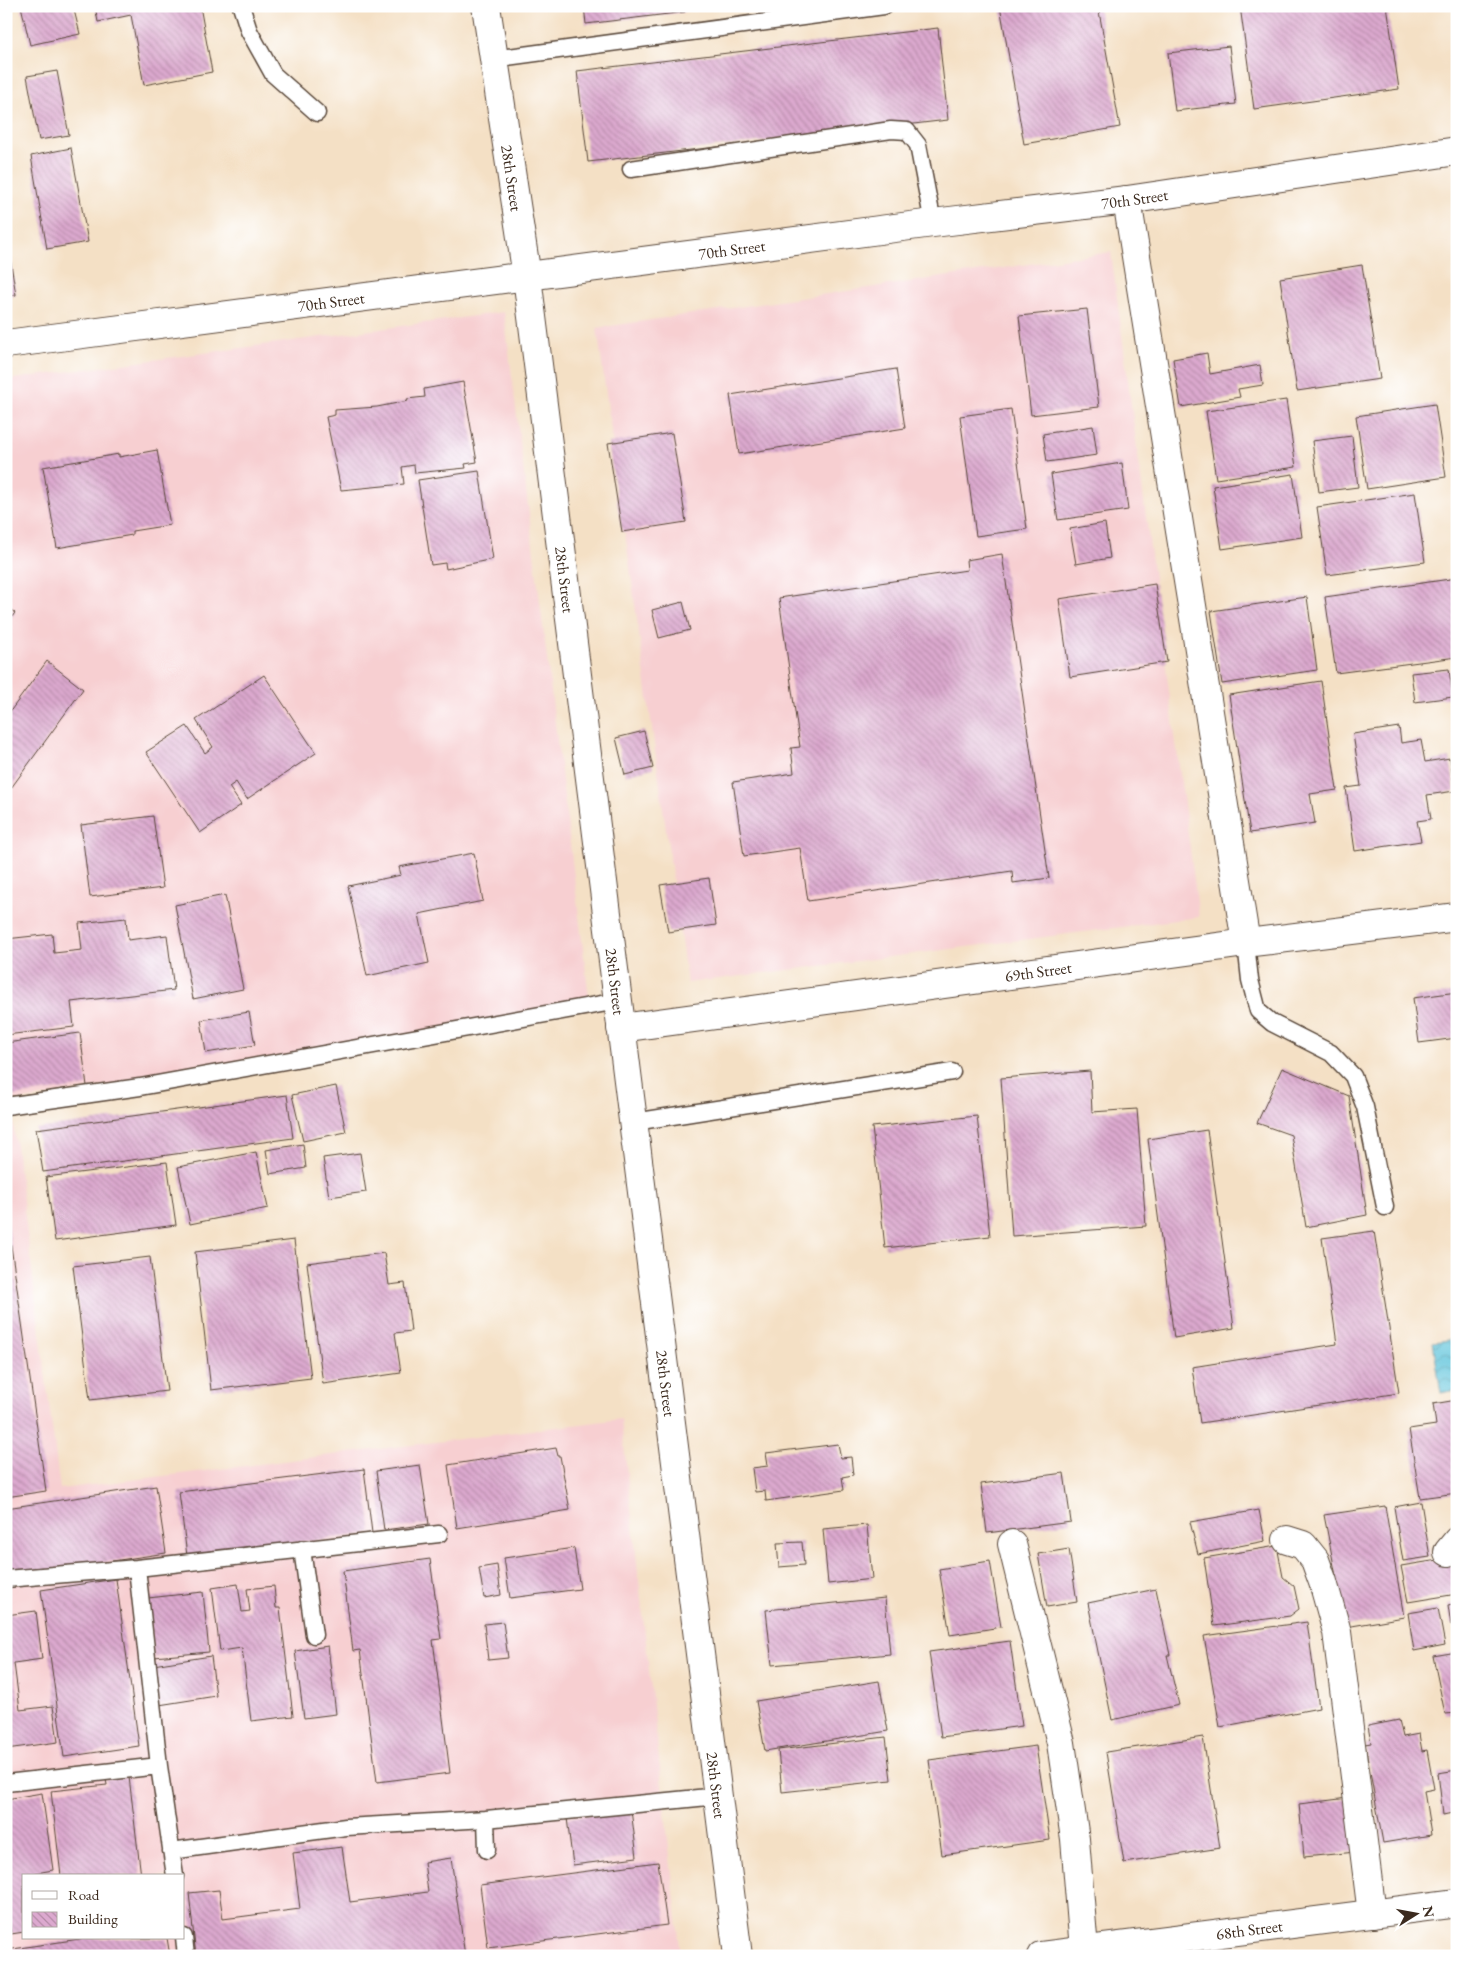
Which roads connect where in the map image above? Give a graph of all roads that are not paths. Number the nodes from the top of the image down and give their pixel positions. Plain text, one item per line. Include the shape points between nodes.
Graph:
1 (241, 6) edge
2 (486, 6) edge
3 (884, 6) edge
4 (494, 59) junction
5 (317, 113) dead end
6 (1457, 151) edge
7 (631, 169) dead end
8 (1127, 200) junction
9 (933, 223) junction
10 (527, 277) junction
11 (6, 344) edge
12 (1457, 917) edge
13 (1246, 943) junction
14 (618, 1002) junction
15 (621, 1028) junction
16 (952, 1072) dead end
17 (6, 1106) edge
18 (634, 1122) junction
19 (1385, 1206) dead end
20 (439, 1534) dead end
21 (1286, 1540) dead end
22 (1012, 1544) dead end
23 (302, 1549) junction
24 (137, 1568) junction
25 (6, 1579) edge
26 (314, 1635) dead end
27 (159, 1766) junction
28 (6, 1783) edge
29 (718, 1796) junction
30 (486, 1819) junction
31 (488, 1850) dead end
32 (171, 1852) junction
33 (175, 1874) edge
34 (1457, 1903) edge
35 (1372, 1914) junction
36 (184, 1940) edge
37 (1084, 1950) junction
38 (186, 1956) edge
39 (738, 1956) edge
40 (1041, 1956) edge

1 - 5 lane via 249,32 274,74
2 - 4 street, 28th Street
3 - 4 lane
4 - 10 street, 28th Street
6 - 8 street, 70th Street
7 - 9 lane via 891,130 908,131 918,145
8 - 9 street, 70th Street
8 - 13 street
9 - 10 street, 70th Street
10 - 11 street, 70th Street
10 - 14 street, 28th Street
12 - 13 street, 69th Street
13 - 15 street, 69th Street
13 - 19 lane via 1250,980 1258,1010 1272,1022 1330,1053 1352,1076 1365,1107
14 - 15 street, 28th Street
14 - 17 lane via 140,1087
15 - 18 street, 28th Street
16 - 18 lane
18 - 29 street, 28th Street
20 - 23 lane
21 - 35 street via 1303,1546 1315,1560 1336,1632
22 - 37 street via 1061,1743 1076,1839
23 - 24 lane
23 - 26 lane
24 - 25 lane
24 - 27 lane
27 - 28 lane
27 - 32 lane
29 - 30 lane
29 - 39 street, 28th Street
30 - 31 lane
30 - 32 lane via 346,1827
32 - 33 lane
34 - 35 street, 68th Street
35 - 37 street, 68th Street
36 - 38 lane
37 - 40 street, 68th Street

